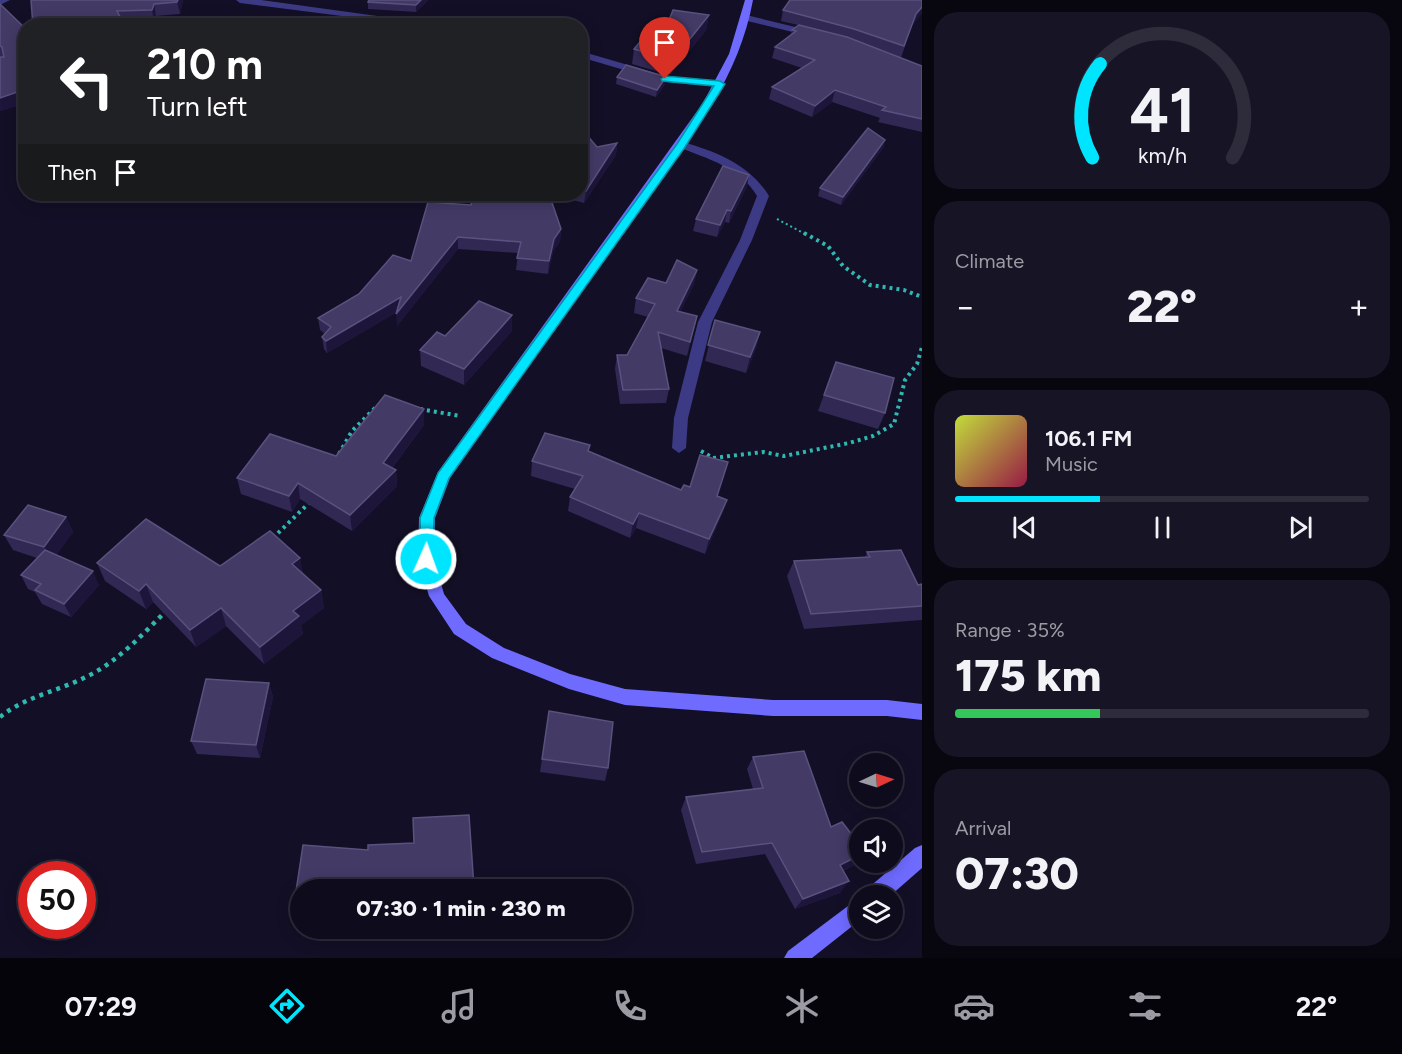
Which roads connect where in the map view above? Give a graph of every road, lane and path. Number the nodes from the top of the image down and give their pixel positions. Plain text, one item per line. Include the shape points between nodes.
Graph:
1 (6, 0) edge
2 (240, 0) edge
3 (749, 0) edge
4 (0, 2) edge
5 (383, 18) edge
6 (746, 18) junction
7 (826, 38) edge
8 (588, 56) edge
9 (720, 84) junction
10 (682, 145) junction
11 (763, 196) junction
12 (922, 297) edge
13 (922, 347) edge
14 (920, 365) edge
15 (380, 402) edge
16 (417, 408) edge
17 (484, 418) junction
18 (679, 448) joint
19 (336, 463) edge
20 (314, 497) edge
21 (270, 541) edge
22 (172, 606) edge
23 (922, 712) edge
24 (0, 717) edge
25 (922, 855) edge
26 (887, 885) edge
27 (849, 916) edge
28 (795, 958) edge

1 - 4 street
2 - 5 street
3 - 6 main road
6 - 7 street
6 - 9 main road
8 - 9 street via 665,79
9 - 10 main road
10 - 11 street via 743,171 757,181
10 - 17 main road
11 - 12 path via 771,214 828,246 858,278 870,285
11 - 18 street via 705,322 681,418
13 - 14 path
14 - 18 path via 905,380 894,424 873,435 783,456 763,452 713,458 702,451
15 - 19 path via 352,431
16 - 17 path
17 - 23 main road via 443,476 427,518 426,559 438,596 460,629 508,657 625,697 707,705
20 - 21 path
22 - 24 path via 126,650 89,676 12,706
25 - 26 main road
27 - 28 main road

